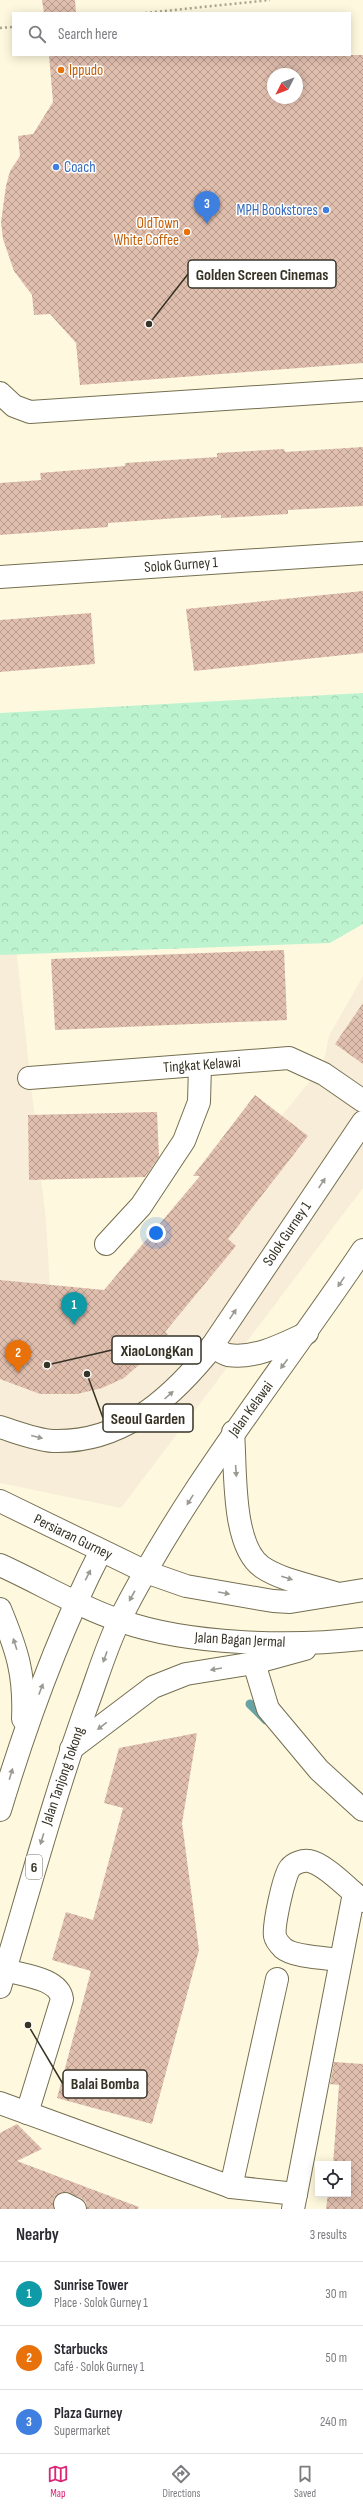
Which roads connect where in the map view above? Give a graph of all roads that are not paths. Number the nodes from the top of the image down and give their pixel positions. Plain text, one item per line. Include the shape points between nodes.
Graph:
1 (363, 390) edge
2 (0, 393) edge
3 (363, 553) edge
4 (0, 577) edge
5 (200, 1065) junction
6 (29, 1078) dead end
7 (363, 1102) edge
8 (363, 1122) edge
9 (106, 1244) dead end
10 (363, 1250) edge
11 (307, 1333) junction
12 (212, 1346) junction
13 (0, 1427) edge
14 (233, 1432) junction
15 (0, 1501) edge
16 (100, 1551) junction
17 (0, 1565) edge
18 (146, 1572) junction
19 (363, 1590) edge
20 (339, 1594) junction
21 (75, 1600) junction
22 (0, 1609) edge
23 (119, 1620) junction
24 (363, 1639) edge
25 (325, 1644) junction
26 (254, 1663) junction
27 (22, 1738) junction
28 (71, 1749) junction
29 (0, 1810) edge
30 (363, 1810) edge
31 (358, 1897) edge
32 (340, 1960) junction
33 (3, 1979) edge
34 (277, 1980) dead end
35 (0, 2103) edge
36 (27, 2113) junction
37 (231, 2187) junction
38 (295, 2201) edge

1 - 2 main road via 30,412 14,406
3 - 4 main road, Solok Gurney 1
5 - 6 main road, Tingkat Kelawai
5 - 7 main road, Tingkat Kelawai via 289,1058 324,1074
5 - 9 main road via 199,1102 184,1141 141,1206
12 -> 8 main road, Solok Gurney 1
10 -> 11 main road, Jalan Kelawai
11 - 12 main road via 267,1350 244,1355 227,1355
11 -> 14 main road, Jalan Kelawai
13 -> 12 main road, Solok Gurney 1 via 52,1441 87,1438 126,1424 157,1406 182,1384
14 -> 18 main road, Jalan Kelawai
14 -> 20 main road via 240,1525 252,1556 262,1566 280,1576
15 - 16 main road, Persiaran Gurney
16 - 18 main road, Persiaran Gurney
21 -> 16 main road
17 - 21 main road
18 -> 20 main road via 186,1586 273,1601 290,1602
18 -> 23 main road, Jalan Tanjong Tokong / 6
19 - 20 main road
21 - 23 main road
27 -> 21 main road
27 -> 22 main road via 24,1692 16,1645
23 - 25 main road, Jalan Bagan Jermal via 164,1634 231,1641
23 -> 28 main road, Jalan Tanjong Tokong / 6
24 - 25 main road, Jalan Bagan Jermal
25 - 26 main road
26 -> 28 main road via 186,1674 153,1688
26 - 30 main road via 268,1709 320,1770
29 -> 27 main road
28 -> 33 main road, Jalan Tanjong Tokong / 6 via 41,1841
31 - 32 main road
31 - 32 main road via 320,1865 310,1861 299,1861 290,1868 285,1877 275,1927 278,1944 293,1953
32 - 38 main road
33 - 36 main road via 54,1985 61,1991 62,1999
34 - 37 main road
35 - 36 main road
36 - 37 main road
37 - 38 main road

